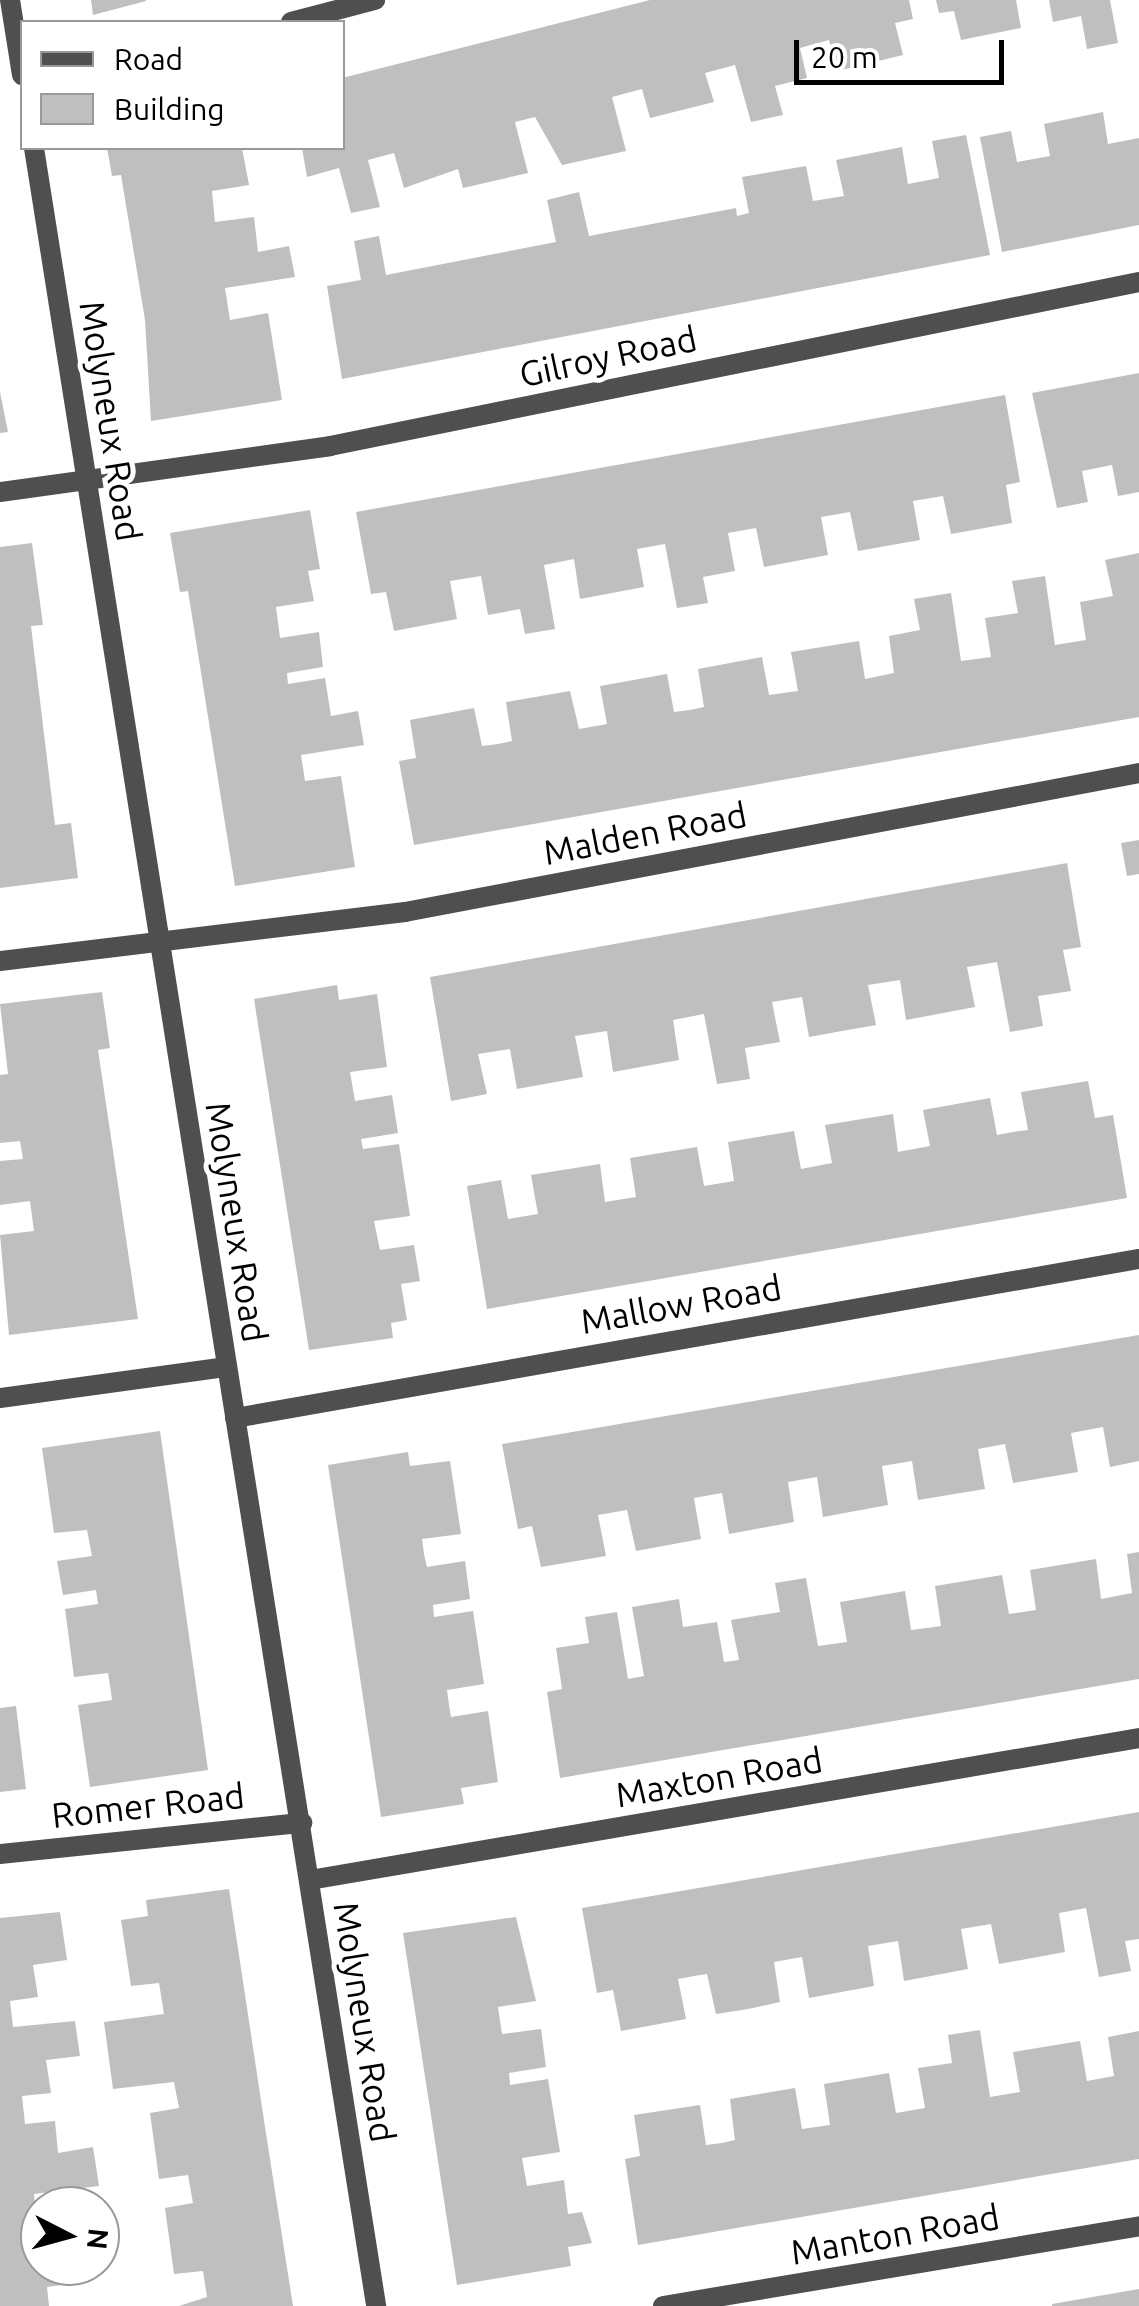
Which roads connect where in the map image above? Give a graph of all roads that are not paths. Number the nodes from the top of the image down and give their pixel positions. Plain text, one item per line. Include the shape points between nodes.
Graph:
1 (10, 0) edge
2 (375, 0) edge
3 (300, 20) edge
4 (16, 68) edge
5 (34, 150) edge
6 (1139, 282) edge
7 (88, 479) junction
8 (0, 492) edge
9 (1139, 773) edge
10 (160, 941) junction
11 (0, 961) edge
12 (1139, 1259) edge
13 (227, 1368) junction
14 (0, 1398) edge
15 (235, 1418) junction
16 (1139, 1738) edge
17 (302, 1823) junction
18 (0, 1854) edge
19 (310, 1880) junction
20 (1139, 2226) edge
21 (376, 2306) edge
22 (663, 2306) edge

1 - 4 street
2 - 3 street
5 - 7 street, Molyneux Road
6 - 7 street, Gilroy Road via 330,446
7 - 8 street, Gilroy Road
7 - 10 street, Molyneux Road
9 - 10 street, Malden Road via 404,912
10 - 11 street, Malden Road
10 - 13 street, Molyneux Road
12 - 15 street, Mallow Road
13 - 14 street
13 - 15 street, Molyneux Road
15 - 17 street, Molyneux Road
16 - 19 street, Maxton Road
17 - 18 street, Romer Road
17 - 19 street, Molyneux Road
19 - 21 street, Molyneux Road
20 - 22 street, Manton Road

